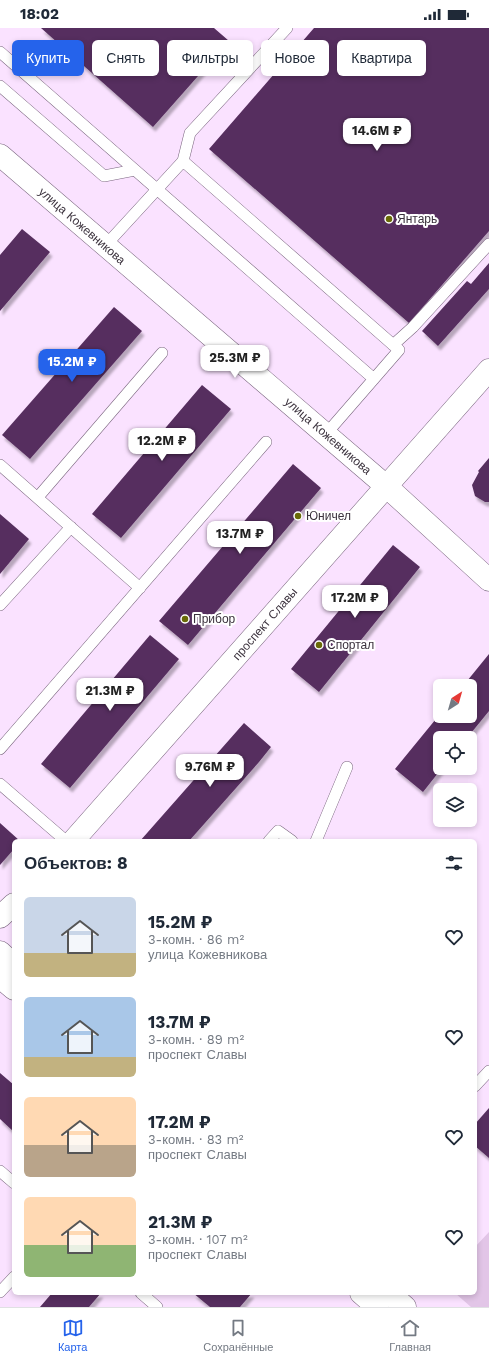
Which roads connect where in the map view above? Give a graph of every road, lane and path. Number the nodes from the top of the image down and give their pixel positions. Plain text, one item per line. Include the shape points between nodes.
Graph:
1 (287, 28) edge
2 (0, 52) edge
3 (0, 86) edge
4 (0, 155) edge
5 (183, 161) junction
6 (135, 170) junction
7 (157, 189) junction
8 (489, 244) edge
9 (105, 246) junction
10 (393, 345) junction
11 (162, 353) dead end
12 (489, 370) edge
13 (374, 379) junction
14 (326, 434) junction
15 (266, 442) dead end
16 (0, 465) edge
17 (386, 486) junction
18 (38, 497) junction
19 (71, 527) junction
20 (489, 580) edge
21 (140, 588) junction
22 (0, 605) edge
23 (0, 749) edge
24 (347, 767) dead end
25 (0, 784) edge
26 (64, 839) edge
27 (75, 839) edge
28 (271, 839) edge
29 (289, 839) edge
30 (317, 839) edge
31 (12, 906) edge
32 (0, 917) edge
33 (0, 952) edge
34 (12, 963) edge
35 (0, 977) edge
36 (12, 987) edge
37 (489, 1071) edge
38 (477, 1084) edge
39 (0, 1171) edge
40 (12, 1181) edge
41 (12, 1278) edge
42 (0, 1292) edge
43 (143, 1295) edge
44 (363, 1295) edge
45 (391, 1295) edge
46 (157, 1307) edge
47 (377, 1307) edge
48 (405, 1307) edge

1 - 5 lane via 190,133
2 - 6 lane
3 - 6 lane via 104,176
4 - 9 street, улица Кожевникова
5 - 7 lane
5 - 10 lane
6 - 7 lane
7 - 9 lane
7 - 13 lane
8 - 10 lane via 413,327
9 - 14 street, улица Кожевникова
10 - 13 lane via 399,350
11 - 18 lane
12 - 17 street, проспект Славы
13 - 14 lane
14 - 17 street, улица Кожевникова
15 - 21 lane
16 - 18 lane
17 - 20 street, улица Кожевникова
17 - 27 street, проспект Славы
18 - 19 lane
19 - 21 lane
19 - 22 lane
21 - 23 lane
24 - 30 lane
25 - 26 lane
28 - 29 lane via 278,831
31 - 32 street
33 - 34 street
35 - 36 street
37 - 38 lane
39 - 40 lane
41 - 42 lane
43 - 46 lane
44 - 47 street
45 - 48 street

